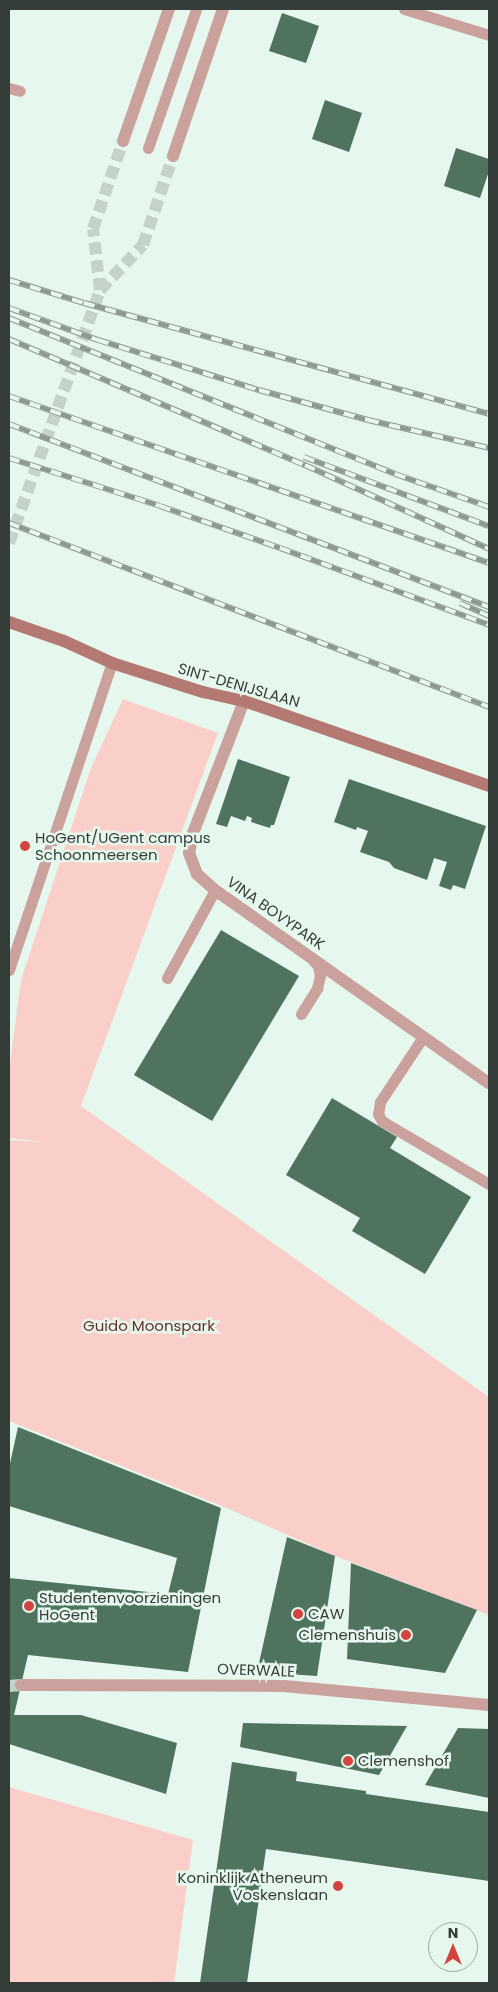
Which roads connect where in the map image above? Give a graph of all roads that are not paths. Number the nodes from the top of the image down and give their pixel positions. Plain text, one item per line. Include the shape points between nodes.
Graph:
1 (169, 9) edge
2 (196, 9) edge
3 (223, 9) edge
4 (404, 9) edge
5 (489, 35) edge
6 (123, 141) tunnel mouth
7 (148, 148) dead end
8 (173, 156) tunnel mouth
9 (9, 622) edge
10 (112, 663) junction
11 (244, 701) junction
12 (489, 786) edge
13 (215, 890) junction
14 (310, 957) junction
15 (9, 970) edge
16 (167, 978) dead end
17 (301, 1014) dead end
18 (423, 1036) junction
19 (489, 1083) edge
20 (489, 1184) edge
21 (21, 1685) tunnel mouth
22 (489, 1706) edge

1 - 6 street
2 - 7 lane
3 - 8 street
4 - 5 lane
9 - 10 street, SINT-DENIJSLAAN via 64,640
10 - 11 street, SINT-DENIJSLAAN
10 - 15 lane
11 - 12 street, SINT-DENIJSLAAN
11 - 13 street, VINA BOVYPARK via 190,842 193,868
13 - 14 street, VINA BOVYPARK
13 - 16 lane
14 - 17 lane via 318,966 320,976
14 - 18 street, VINA BOVYPARK
18 - 19 street, VINA BOVYPARK
18 - 20 lane via 380,1102 379,1117
21 - 22 street, OVERWALE via 284,1686

